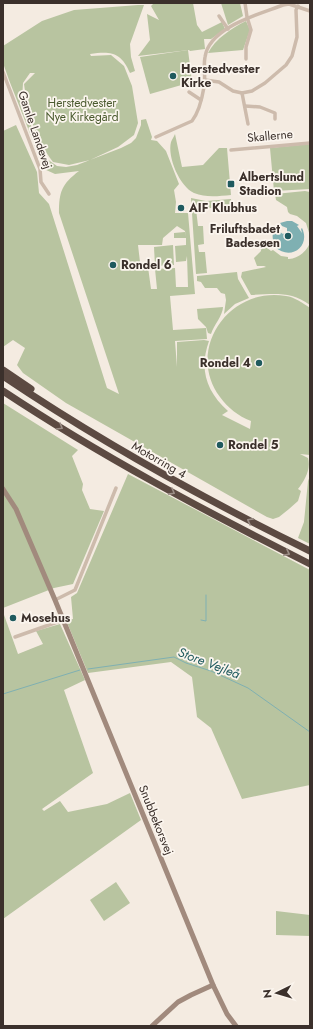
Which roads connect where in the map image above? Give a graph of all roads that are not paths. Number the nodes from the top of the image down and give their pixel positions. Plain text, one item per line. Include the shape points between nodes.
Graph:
1 (245, 3) edge
2 (290, 3) edge
3 (298, 6) junction
4 (310, 11) edge
5 (218, 16) dead end
6 (247, 17) junction
7 (228, 29) junction
8 (246, 60) dead end
9 (3, 72) edge
10 (205, 80) junction
11 (189, 92) dead end
12 (242, 93) junction
13 (202, 100) junction
14 (245, 106) junction
15 (275, 120) dead end
16 (248, 124) dead end
17 (166, 133) junction
18 (156, 137) dead end
19 (168, 137) dead end
20 (310, 143) edge
21 (231, 150) dead end
22 (49, 194) dead end
23 (3, 370) edge
24 (3, 376) edge
25 (3, 391) edge
26 (3, 394) edge
27 (39, 414) junction
28 (125, 453) junction
29 (116, 488) dead end
30 (3, 489) edge
31 (310, 551) edge
32 (310, 564) edge
33 (55, 600) junction
34 (63, 620) junction
35 (15, 636) dead end
36 (213, 985) junction
37 (152, 1026) edge
38 (236, 1026) edge

1 - 6 street
2 - 3 street
2 - 6 street
3 - 4 street
3 - 12 street via 297,37 292,56 286,65 265,83 252,91
5 - 7 street
6 - 7 street
6 - 8 street via 251,30 246,47
7 - 10 street via 207,49
9 - 22 street, Gamle Landevej via 40,169 41,182
10 - 12 street via 219,82
10 - 13 street
11 - 13 street
12 - 14 street
13 - 17 street via 192,121
14 - 15 street via 260,107 275,113
14 - 16 street
17 - 18 street
17 - 19 street
20 - 21 street, Skallerne
23 - 28 highway
24 - 28 highway, Motorring 4
25 - 27 highway, Motorring 4
26 - 27 highway
27 -> 32 highway, Motorring 4 via 171,492
31 -> 28 highway, Motorring 4 via 198,494
29 - 33 street via 75,590
30 - 33 street, Snubbekorsvej via 16,509
33 - 34 street, Snubbekorsvej
34 - 35 street
34 - 36 street, Snubbekorsvej
36 - 37 street via 178,1002
36 - 38 street, Snubbekorsvej

